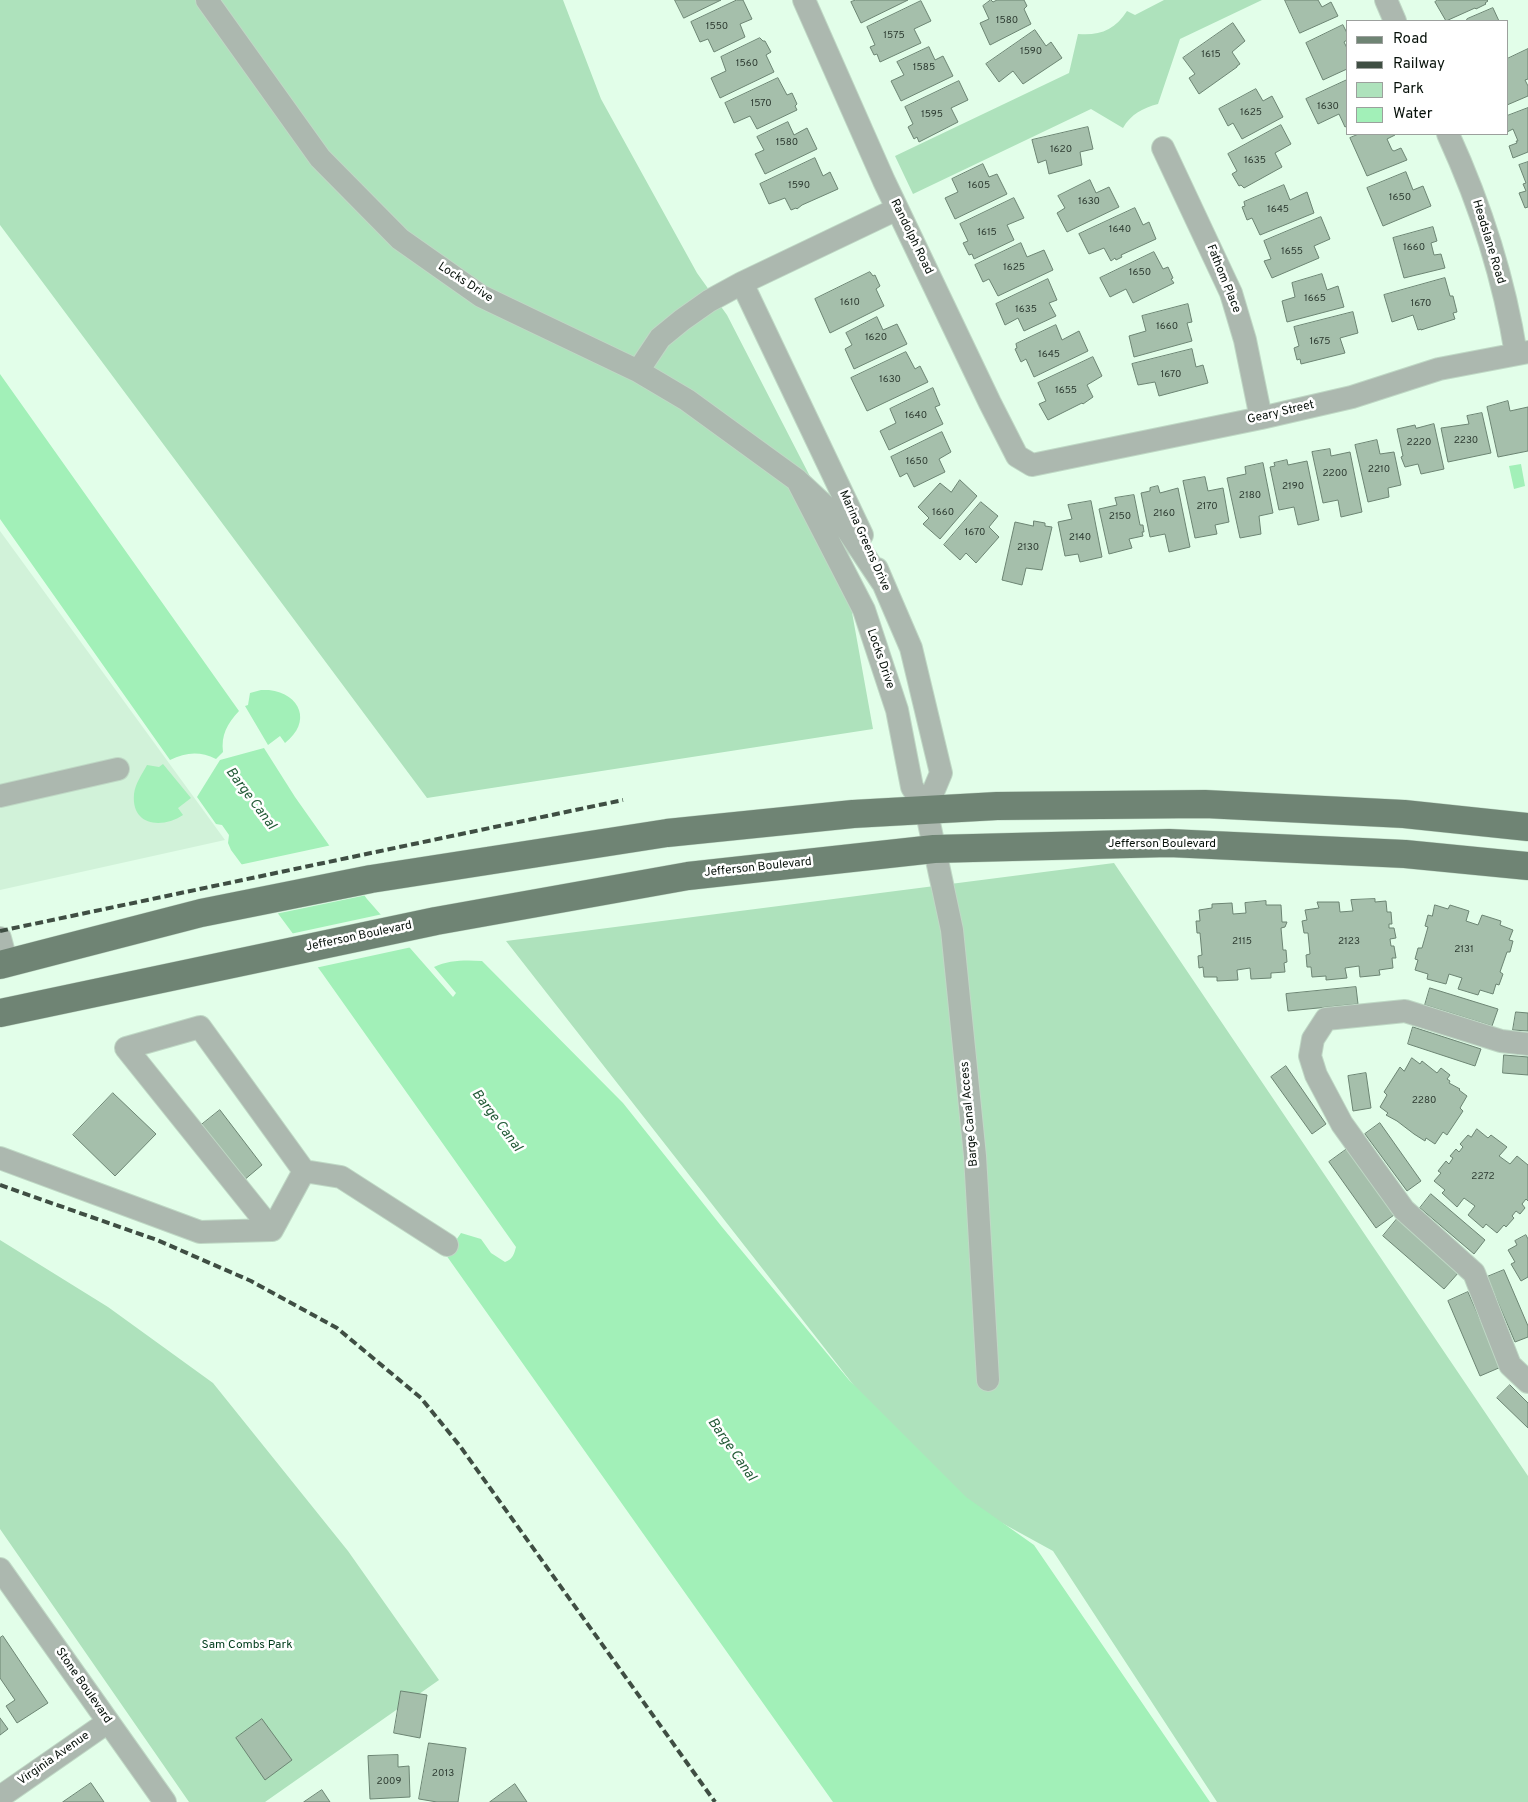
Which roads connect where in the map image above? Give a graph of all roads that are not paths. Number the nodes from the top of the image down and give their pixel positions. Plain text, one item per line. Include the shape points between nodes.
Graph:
1 (207, 0) edge
2 (804, 0) edge
3 (1386, 0) edge
4 (1395, 20) edge
5 (1448, 135) edge
6 (1163, 148) dead end
7 (897, 209) junction
8 (742, 283) junction
9 (1522, 353) edge
10 (638, 371) junction
11 (1261, 418) junction
12 (1032, 465) joint
13 (796, 480) junction
14 (882, 582) junction
15 (118, 769) dead end
16 (0, 796) edge
17 (926, 809) junction
18 (1528, 828) edge
19 (934, 849) junction
20 (1528, 866) edge
21 (0, 938) edge
22 (4, 964) edge
23 (0, 1013) edge
24 (1528, 1044) edge
25 (0, 1158) edge
26 (304, 1170) junction
27 (272, 1230) junction
28 (447, 1245) dead end
29 (988, 1380) dead end
30 (1528, 1382) edge
31 (0, 1570) edge
32 (108, 1722) junction
33 (0, 1797) edge
34 (165, 1802) edge

1 - 10 street, Locks Drive via 320,158 400,239 481,296
2 - 7 street, Randolph Road
3 - 4 street
5 - 9 street, Headslane Road via 1486,230
6 - 11 street, Fathom Place via 1231,293 1245,340
7 - 8 street
7 - 12 street, Randolph Road via 1017,456
8 - 10 street via 709,301 660,338
8 - 14 street, Marina Greens Drive
9 - 11 street, Geary Street via 1439,369 1352,397
10 - 13 street, Locks Drive via 687,400
11 - 12 street, Geary Street
13 - 14 street, Locks Drive via 842,522
13 - 17 street, Locks Drive via 864,610 897,710 912,787
14 - 17 street, Marina Greens Drive via 911,648 941,773
15 - 16 street
17 - 18 main road via 1205,804 1404,814
17 - 19 street, Locks Drive
17 - 22 main road via 667,833 371,880 201,913
19 - 20 main road, Jefferson Boulevard via 1169,843 1405,854
19 - 23 main road, Jefferson Boulevard via 688,876 436,921
19 - 29 street, Barge Canal Access via 952,930 975,1156
21 - 22 street
24 - 30 street via 1501,1041 1405,1011 1326,1019 1313,1039 1310,1056 1316,1075 1342,1124 1404,1210 1474,1273 1510,1365
25 - 27 street via 200,1232
26 - 27 street
26 - 27 street via 200,1027 126,1048
26 - 28 street via 342,1177
31 - 32 street, Stone Boulevard
32 - 33 street, Virginia Avenue
32 - 34 street, Stone Boulevard

